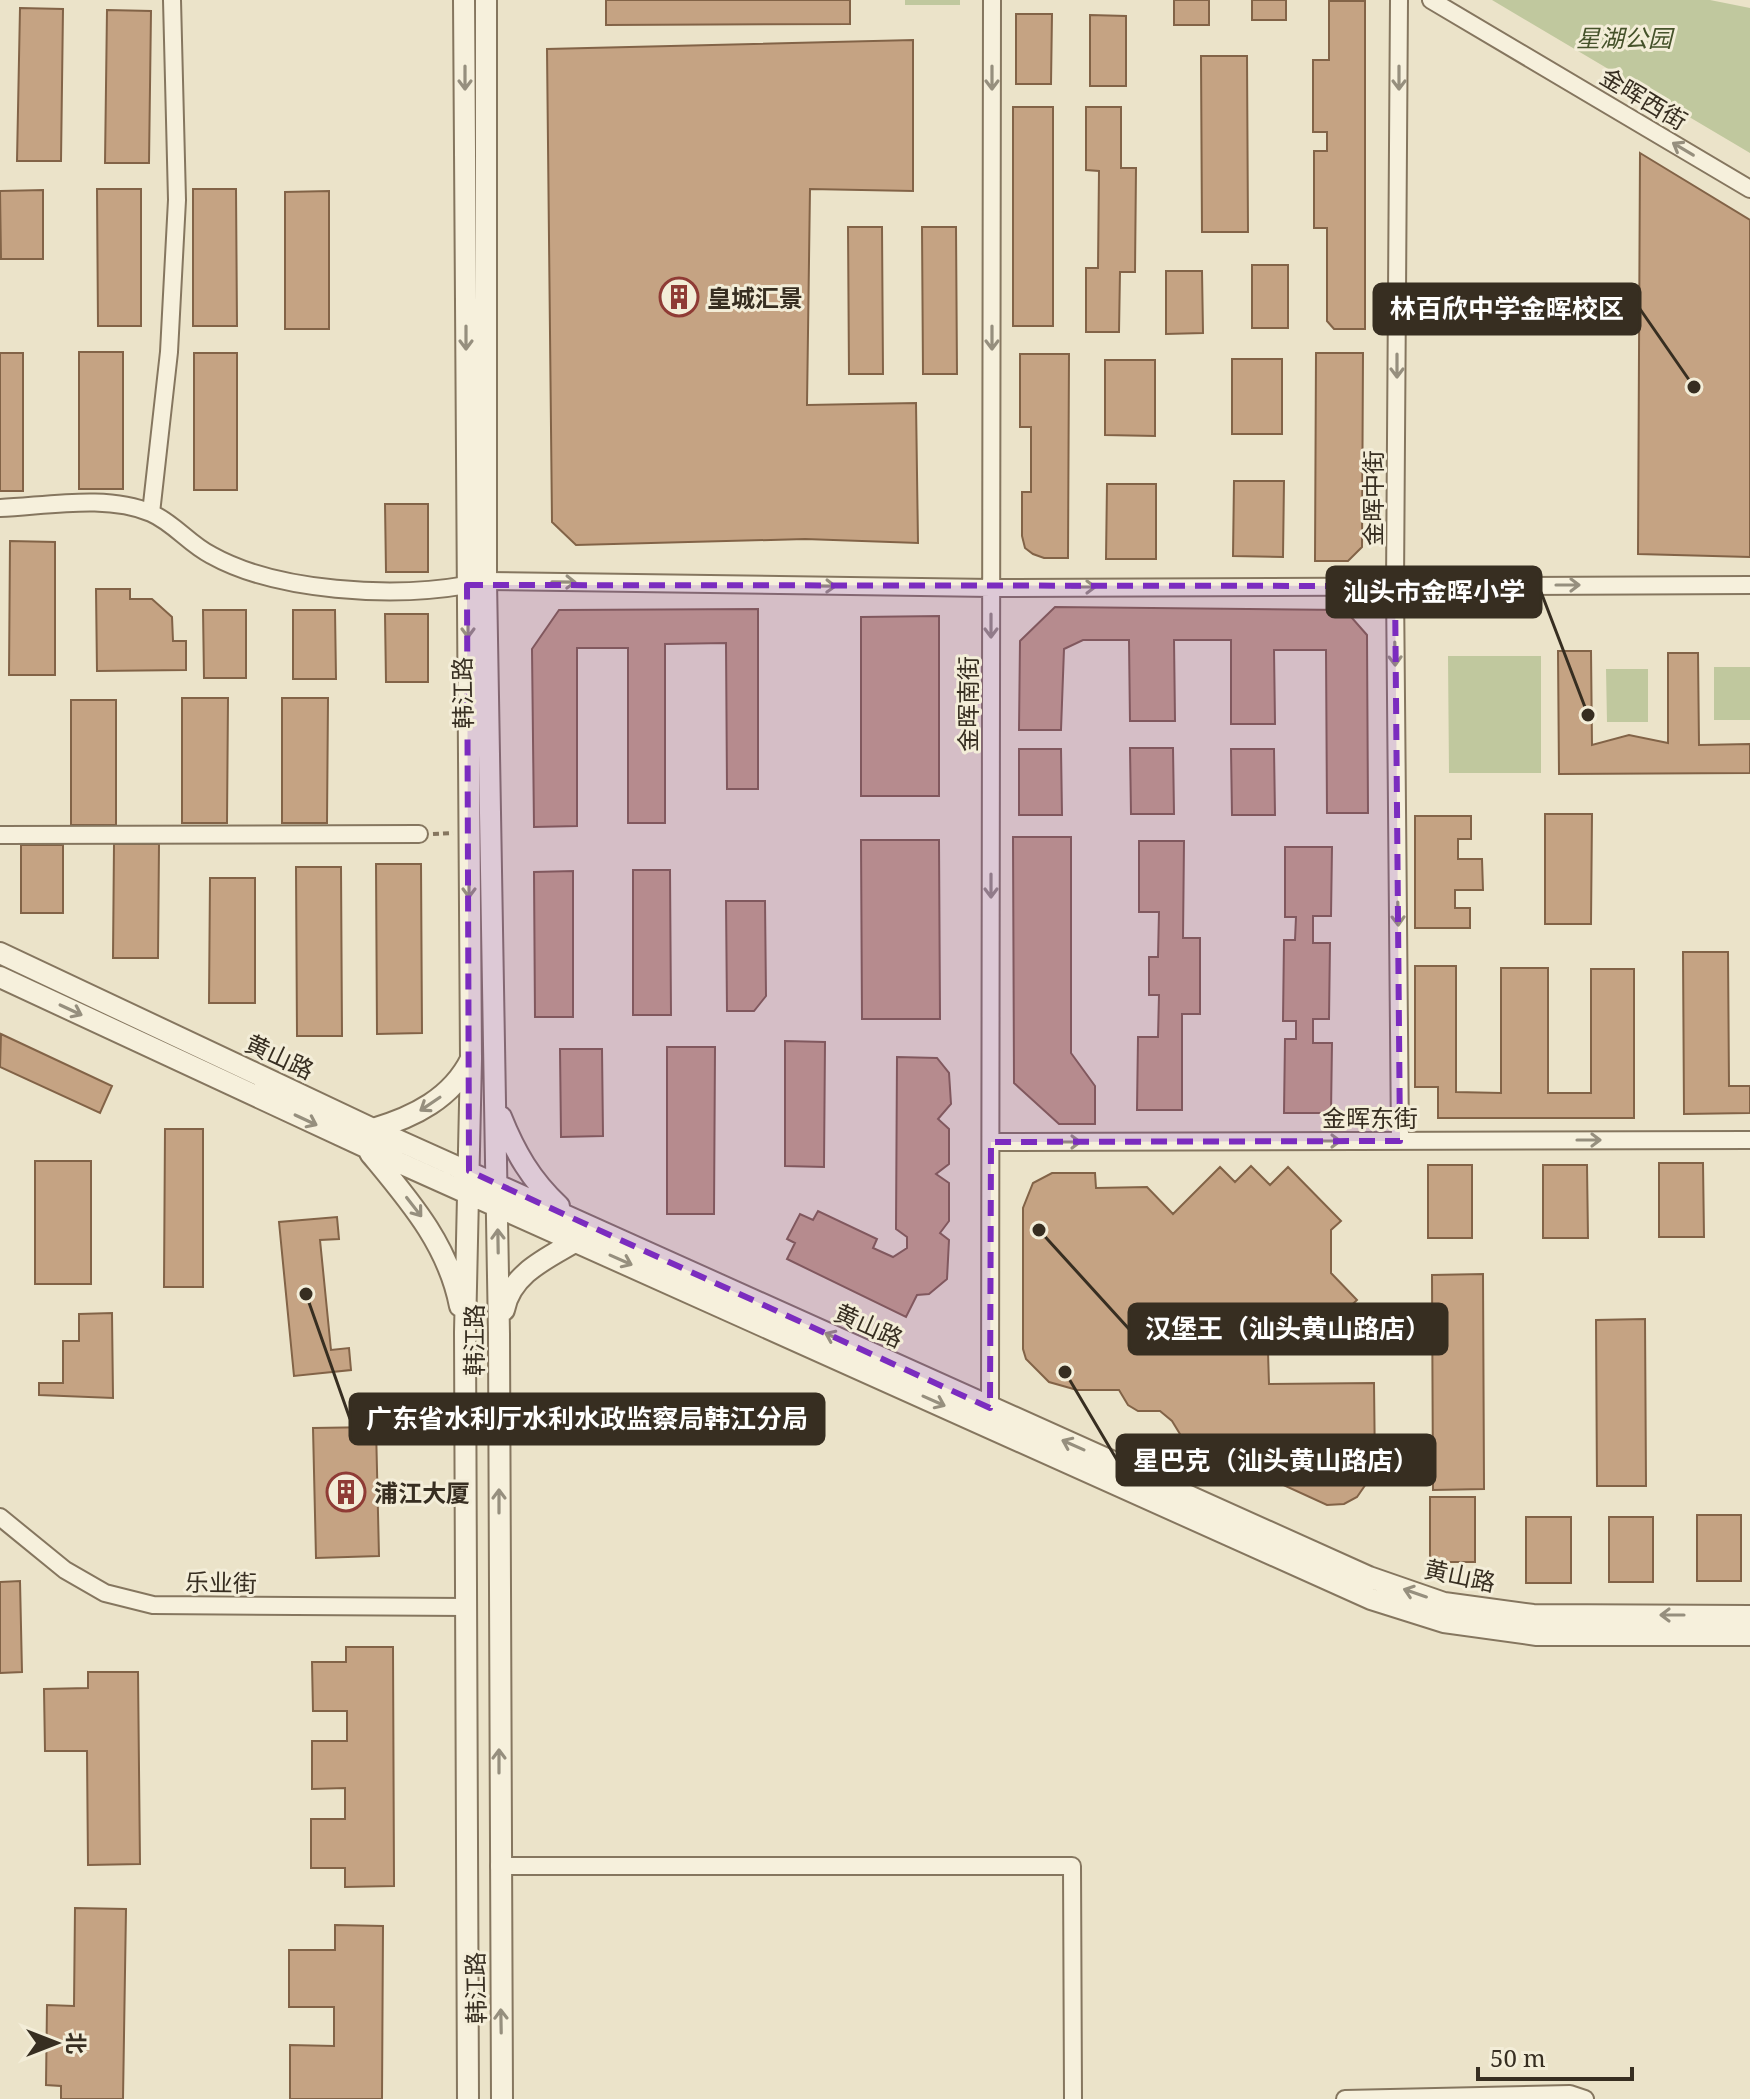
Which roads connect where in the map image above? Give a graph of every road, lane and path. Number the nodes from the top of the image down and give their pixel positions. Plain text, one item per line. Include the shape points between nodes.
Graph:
1 (172, 0) edge
2 (464, 0) edge
3 (486, 0) edge
4 (992, 0) edge
5 (1399, 0) edge
6 (1431, 0) edge
7 (1750, 189) edge
8 (0, 508) edge
9 (151, 513) junction
10 (477, 583) junction
11 (1750, 585) edge
12 (1395, 586) junction
13 (991, 588) junction
14 (469, 833) junction
15 (419, 834) joint
16 (0, 835) edge
17 (0, 953) edge
18 (0, 977) edge
19 (471, 1059) junction
20 (495, 1103) junction
21 (369, 1138) junction
22 (1750, 1140) edge
23 (1400, 1141) junction
24 (991, 1142) junction
25 (469, 1171) junction
26 (497, 1184) junction
27 (468, 1194) junction
28 (497, 1207) junction
29 (574, 1219) junction
30 (578, 1240) junction
31 (465, 1332) junction
32 (499, 1334) junction
33 (990, 1408) junction
34 (0, 1517) edge
35 (467, 1607) junction
36 (1750, 1616) edge
37 (1750, 1635) edge
38 (499, 1866) junction
39 (468, 2099) edge
40 (502, 2099) edge
41 (1073, 2099) edge
42 (1345, 2099) edge
43 (1585, 2099) edge

1 - 9 street via 177,200 169,352
2 -> 10 street, 韩江路
3 - 10 street, 韩江路
4 -> 13 street, 金晖南街
5 -> 12 street, 金晖中街
7 -> 6 street, 金晖西街
8 - 9 street via 115,504
9 - 10 street via 208,554 245,571 339,588 435,590
10 -> 13 street
10 -> 14 street, 韩江路
10 - 20 street, 韩江路
12 -> 11 street
13 -> 12 street
12 -> 23 street, 金晖中街
13 -> 24 street, 金晖南街
14 - 15 path
14 -> 19 street, 韩江路
15 - 16 street
17 - 21 street, 黄山路
18 -> 21 street, 黄山路
19 -> 21 street via 462,1077 437,1101
19 - 25 street, 韩江路
20 - 26 street, 韩江路
20 - 29 street via 517,1156 542,1191
21 - 25 street, 黄山路
21 - 27 street, 黄山路
21 -> 31 street via 444,1257
23 -> 22 street, 金晖东街
24 -> 23 street, 金晖东街
24 - 33 street, 金晖南街
25 - 26 street, 黄山路
25 - 27 street, 韩江路
26 - 28 street, 韩江路
26 - 29 street, 黄山路
27 - 28 street, 黄山路
27 - 31 street, 韩江路
28 - 30 street, 黄山路
32 -> 28 street, 韩江路
33 -> 29 street, 黄山路
30 - 32 street via 522,1275 506,1297
30 -> 37 street, 黄山路 via 1371,1599 1444,1622 1537,1635
31 - 35 street, 韩江路
38 -> 32 street, 韩江路
36 -> 33 street, 黄山路 via 1533,1615 1444,1603 1369,1577
34 - 35 street, 乐业街 via 65,1570 105,1593 153,1605
35 - 39 street, 韩江路
40 -> 38 street, 韩江路
38 - 41 street via 1072,1866
42 - 43 street via 1570,2094

